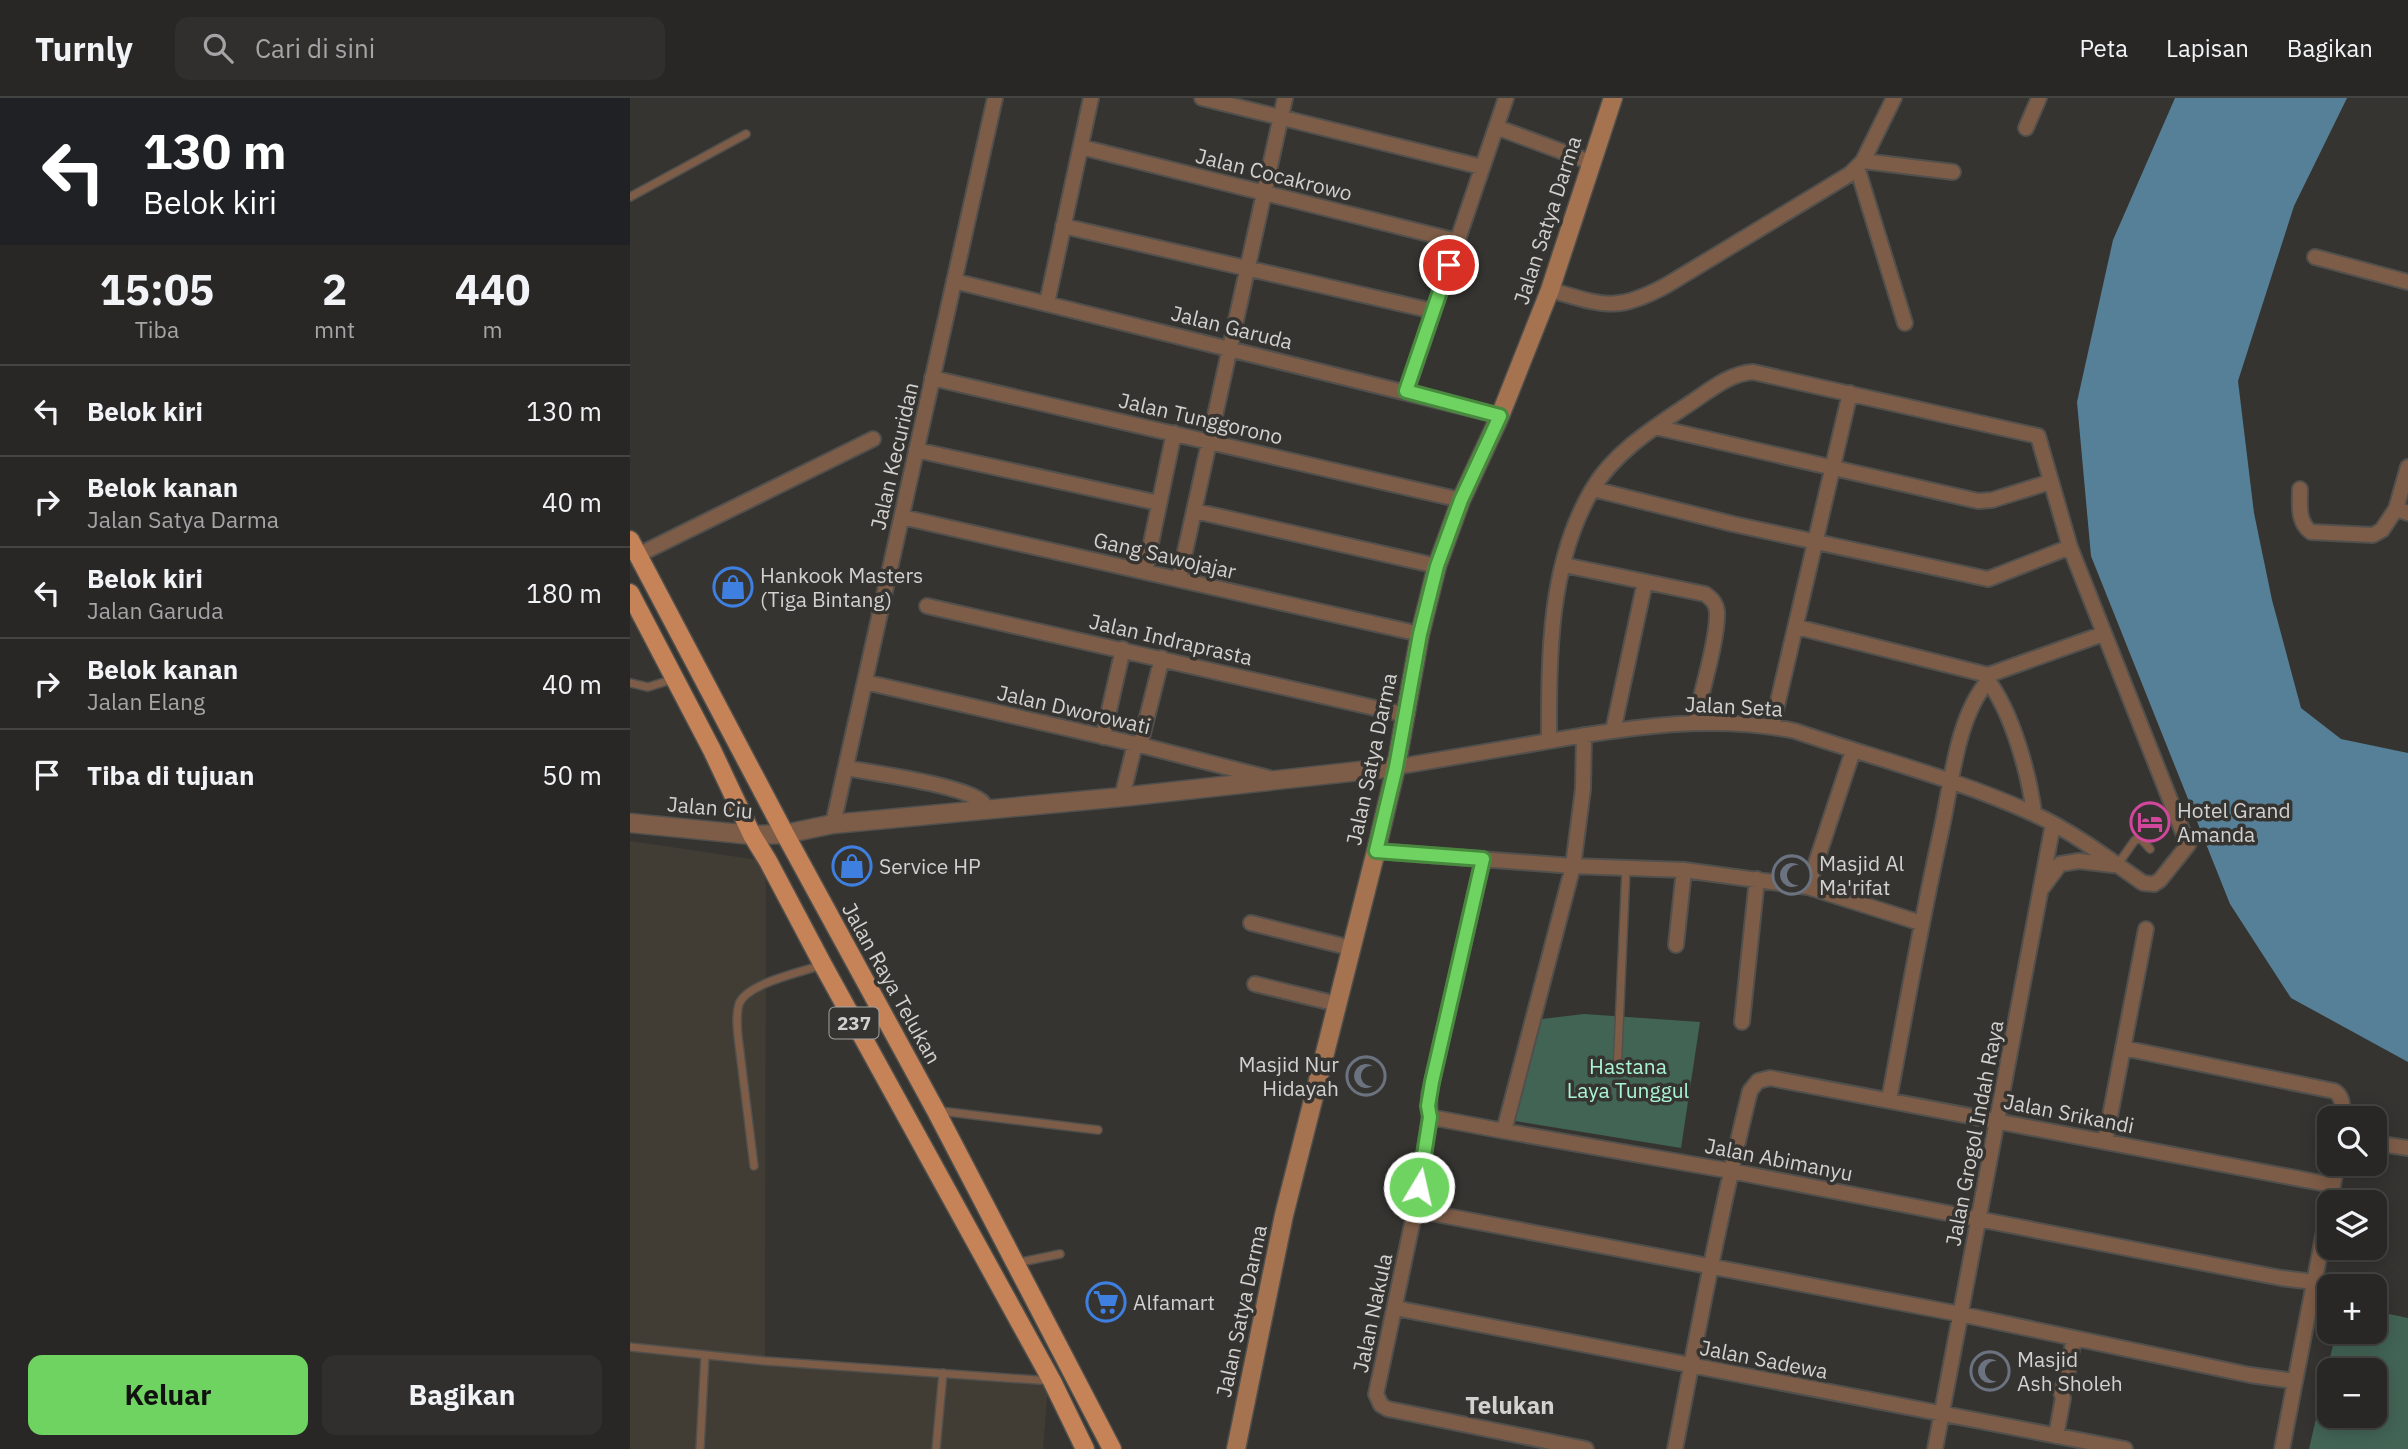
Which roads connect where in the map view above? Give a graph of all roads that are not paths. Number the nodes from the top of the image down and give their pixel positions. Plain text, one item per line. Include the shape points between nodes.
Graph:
1 (995, 98) edge
2 (1091, 98) edge
3 (1202, 98) edge
4 (1285, 98) edge
5 (1506, 98) edge
6 (1613, 98) edge
7 (1894, 98) edge
8 (2039, 98) edge
9 (1281, 117) junction
10 (1496, 127) junction
11 (2026, 128) dead end
12 (746, 134) dead end
13 (1081, 147) junction
14 (1590, 162) junction
15 (1860, 164) junction
16 (1482, 167) junction
17 (1954, 172) dead end
18 (1264, 193) junction
19 (630, 197) edge
20 (1063, 226) junction
21 (1457, 241) junction
22 (2315, 257) dead end
23 (1248, 268) junction
24 (954, 281) junction
25 (2408, 282) edge
26 (1550, 290) junction
27 (1046, 303) junction
28 (1433, 311) junction
29 (1905, 323) dead end
30 (1230, 348) junction
31 (932, 378) junction
32 (1406, 391) junction
33 (1850, 393) junction
34 (1500, 416) junction
35 (1655, 427) junction
36 (1174, 433) junction
37 (873, 439) dead end
38 (1210, 441) junction
39 (916, 450) junction
40 (1834, 467) junction
41 (2408, 467) edge
42 (2050, 481) junction
43 (1593, 489) junction
44 (2300, 489) dead end
45 (1461, 500) junction
46 (1159, 503) junction
47 (1195, 511) junction
48 (2402, 511) edge
49 (902, 517) junction
50 (1817, 542) junction
51 (2070, 547) junction
52 (634, 548) edge
53 (1564, 565) junction
54 (1437, 566) junction
55 (1145, 572) junction
56 (1179, 579) junction
57 (1645, 582) junction
58 (630, 593) edge
59 (927, 606) dead end
60 (1797, 627) junction
61 (1420, 634) junction
62 (2103, 634) junction
63 (1123, 649) junction
64 (1162, 658) junction
65 (1988, 678) junction
66 (674, 679) junction
67 (865, 682) junction
68 (630, 683) edge
69 (1406, 715) junction
70 (1695, 722) junction
71 (1772, 727) junction
72 (1613, 732) junction
73 (1584, 735) junction
74 (1103, 737) junction
75 (1549, 741) junction
76 (1138, 745) junction
77 (1853, 751) junction
78 (1396, 767) junction
79 (846, 768) junction
80 (1274, 779) junction
81 (1951, 782) junction
82 (1122, 797) junction
83 (987, 810) junction
84 (2034, 813) junction
85 (630, 823) edge
86 (833, 824) junction
87 (2053, 824) junction
88 (785, 834) junction
89 (752, 835) junction
90 (2150, 849) dead end
91 (1376, 851) junction
92 (1483, 859) junction
93 (2118, 865) junction
94 (1573, 866) junction
95 (1626, 869) junction
96 (1684, 870) junction
97 (1756, 879) junction
98 (1808, 887) junction
99 (2040, 893) junction
100 (1251, 923) dead end
101 (1921, 923) junction
102 (2146, 929) dead end
103 (1676, 945) dead end
104 (1351, 948) junction
105 (823, 965) junction
106 (1255, 984) dead end
107 (1337, 1004) junction
108 (1742, 1022) dead end
109 (2123, 1048) junction
110 (1617, 1073) dead end
111 (1889, 1100) junction
112 (2342, 1106) edge
113 (936, 1111) junction
114 (1430, 1117) junction
115 (1998, 1122) junction
116 (1098, 1130) dead end
117 (1504, 1130) junction
118 (2105, 1142) junction
119 (2387, 1145) edge
120 (2408, 1148) edge
121 (754, 1166) dead end
122 (1731, 1171) junction
123 (2334, 1176) edge
124 (2332, 1185) junction
125 (1415, 1210) junction
126 (1980, 1219) junction
127 (1060, 1254) dead end
128 (1014, 1263) junction
129 (1710, 1266) junction
130 (2315, 1282) junction
131 (1395, 1308) junction
132 (1960, 1314) junction
133 (2074, 1338) junction
134 (630, 1348) edge
135 (705, 1355) junction
136 (1691, 1366) junction
137 (943, 1373) junction
138 (1052, 1381) junction
139 (2294, 1381) junction
140 (1941, 1415) junction
141 (2056, 1436) junction
142 (700, 1449) edge
143 (936, 1449) edge
144 (1085, 1449) edge
145 (1112, 1449) edge
146 (1236, 1449) edge
147 (1586, 1449) edge
148 (1675, 1449) edge
149 (1935, 1449) edge
150 (2125, 1449) edge
151 (2282, 1449) edge

1 - 24 street, Jalan Kecuridan
2 - 13 street
3 - 9 street
4 - 9 street
5 - 10 street
6 - 14 main road, Jalan Satya Darma
7 - 15 street
8 - 11 street
9 - 16 street
9 - 18 street
10 - 14 street
10 - 16 street
12 - 19 lane
13 - 18 street, Jalan Cocakrowo
13 - 20 street
14 - 26 main road, Jalan Satya Darma
15 - 17 street
15 - 26 street via 1829,188 1640,300 1615,305
15 - 29 street
16 - 21 street
18 - 21 street, Jalan Cocakrowo
18 - 23 street
20 - 23 street
20 - 27 street
21 - 28 street
22 - 25 street
23 - 28 street
23 - 30 street
24 - 27 street, Jalan Garuda
24 - 31 street, Jalan Kecuridan
26 - 34 main road, Jalan Satya Darma
27 - 30 street, Jalan Garuda
28 - 32 street
30 - 32 street, Jalan Garuda
30 - 38 street
31 - 36 street, Jalan Tunggorono
31 - 39 street, Jalan Kecuridan
32 - 34 street, Jalan Garuda
33 - 35 street via 1742,372
33 - 40 street
33 - 42 street via 2035,434
34 - 45 main road, Jalan Satya Darma
35 - 40 street
35 - 43 street via 1612,465
36 - 38 street, Jalan Tunggorono
36 - 46 street
37 - 52 street
38 - 45 street, Jalan Tunggorono
38 - 47 street
39 - 46 street
39 - 49 street, Jalan Kecuridan
40 - 42 street via 1985,502
40 - 50 street
41 - 48 street
42 - 51 street
43 - 50 street
43 - 53 street
44 - 48 street via 2301,519 2311,532 2373,535
45 - 54 main road, Jalan Satya Darma
46 - 55 street
47 - 54 street
47 - 56 street
49 - 55 street, Gang Sawojajar
49 - 67 street, Jalan Kecuridan
50 - 51 street via 1988,579
50 - 60 street
51 - 62 street
52 - 88 main road, Jalan Raya Telukan / 237
53 - 57 street
53 - 75 street via 1552,617
54 - 61 main road, Jalan Satya Darma
55 - 56 street, Gang Sawojajar
56 - 61 street, Gang Sawojajar
57 - 70 street via 1705,594 1714,601 1713,639
57 - 72 street
58 - 66 main road, 237
59 - 63 street, Jalan Indraprasta
60 - 65 street
60 - 71 street
61 - 69 main road, Jalan Satya Darma
62 - 65 street
62 - 93 street, Jalan Seta via 2188,845 2154,884 2143,883
63 - 64 street, Jalan Indraprasta
63 - 74 street
64 - 69 street, Jalan Indraprasta
64 - 76 street
65 - 81 street via 1971,706
65 - 84 street via 1998,693 2030,784
66 - 68 lane via 648,687
66 - 89 main road, 237
67 - 74 street, Jalan Dworowati
67 - 79 street, Jalan Kecuridan
69 - 78 main road, Jalan Satya Darma
70 - 71 street, Jalan Seta
70 - 72 street, Jalan Seta
71 - 77 street, Jalan Seta
72 - 73 street, Jalan Seta
73 - 75 street, Jalan Seta
73 - 94 street via 1583,789
74 - 76 street, Jalan Dworowati
75 - 78 street, Jalan Seta
76 - 80 street, Jalan Dworowati
76 - 82 street
77 - 81 street, Jalan Seta
77 - 98 street
78 - 80 street, Jalan Ciu
78 - 91 main road, Jalan Satya Darma
79 - 83 street via 953,790 981,800
79 - 86 street, Jalan Kecuridan
80 - 82 street, Jalan Ciu
81 - 84 street, Jalan Seta
81 - 101 street
82 - 83 street, Jalan Ciu
83 - 86 street, Jalan Ciu
84 - 87 street, Jalan Seta
85 - 89 street, Jalan Ciu
86 - 88 street, Jalan Ciu
87 - 93 street, Jalan Seta
87 - 99 street, Jalan Grogol Indah Raya
88 - 89 street, Jalan Ciu
88 - 113 main road, Jalan Raya Telukan / 237
89 - 105 main road, 237
90 - 93 lane via 2141,839 2135,840
91 - 92 street
91 - 104 main road, Jalan Satya Darma
92 - 94 street
92 - 114 street, Jalan Nakula via 1432,1082
93 - 99 street via 2060,864
94 - 95 street
94 - 117 street
95 - 96 street
95 - 110 lane
96 - 97 street
96 - 103 street
97 - 98 street
97 - 108 street
98 - 101 street
99 - 115 street, Jalan Grogol Indah Raya
100 - 104 street
101 - 111 street
102 - 109 street
104 - 107 main road, Jalan Satya Darma
105 - 121 lane via 752,988 740,1001 738,1036
105 - 138 main road, 237
106 - 107 street
107 - 146 main road, Jalan Satya Darma via 1284,1215
109 - 112 street via 2334,1091 2340,1094
109 - 118 street
111 - 115 street, Jalan Srikandi
111 - 122 street, Jalan Srikandi via 1770,1078 1758,1081 1750,1091
113 - 116 lane
113 - 128 main road, Jalan Raya Telukan / 237
114 - 117 street, Jalan Abimanyu
114 - 125 street, Jalan Nakula
115 - 118 street, Jalan Srikandi
115 - 126 street, Jalan Grogol Indah Raya
117 - 122 street, Jalan Abimanyu
118 - 124 street, Jalan Srikandi
119 - 120 street
122 - 126 street, Jalan Abimanyu
122 - 129 street
123 - 124 street
124 - 130 street
125 - 129 street
125 - 131 street, Jalan Nakula
126 - 130 street, Jalan Abimanyu
126 - 132 street, Jalan Grogol Indah Raya
127 - 128 lane
128 - 145 main road, Jalan Raya Telukan / 237
129 - 132 street
129 - 136 street
130 - 139 street
131 - 136 street, Jalan Sadewa
131 - 147 street, Jalan Nakula via 1376,1394 1381,1405
132 - 133 street
132 - 140 street, Jalan Grogol Indah Raya
133 - 139 street
133 - 141 street
134 - 135 lane
135 - 137 lane
135 - 142 lane
136 - 140 street, Jalan Sadewa
136 - 148 street
137 - 138 lane
137 - 143 lane
138 - 144 main road, 237
139 - 151 street
140 - 141 street, Jalan Sadewa
140 - 149 street, Jalan Grogol Indah Raya
141 - 150 street, Jalan Sadewa

